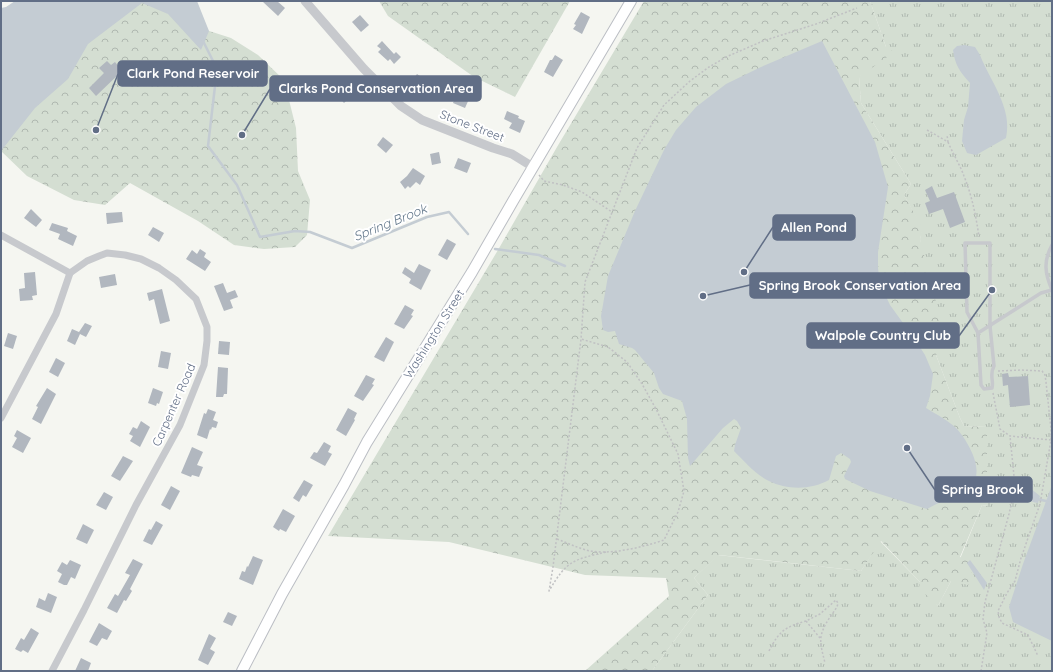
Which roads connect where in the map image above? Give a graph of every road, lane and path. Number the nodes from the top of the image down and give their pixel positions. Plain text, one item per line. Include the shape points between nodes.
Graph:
1 (304, 1) edge
2 (631, 1) edge
3 (857, 8) dead end
4 (927, 130) dead end
5 (947, 135) dead end
6 (948, 142) junction
7 (533, 167) junction
8 (612, 212) junction
9 (1, 235) edge
10 (979, 243) junction
11 (1052, 245) edge
12 (1046, 256) junction
13 (1052, 260) edge
14 (70, 273) junction
15 (1052, 290) edge
16 (990, 326) junction
17 (978, 333) junction
18 (581, 339) junction
19 (991, 371) junction
20 (992, 387) junction
21 (1, 418) edge
22 (1010, 436) junction
23 (1051, 440) junction
24 (1049, 452) junction
25 (1052, 456) edge
26 (557, 539) junction
27 (606, 552) junction
28 (806, 621) junction
29 (820, 638) junction
30 (770, 651) dead end
31 (1038, 656) dead end
32 (825, 663) dead end
33 (52, 671) edge
34 (242, 671) edge
35 (981, 671) edge

1 - 7 street, Stone Street via 390,97 406,110 422,120 512,154
2 - 7 main road, Washington Street
3 - 8 path via 757,43 726,57 690,81 664,105 637,148
4 - 6 path
5 - 6 path
6 - 10 path via 964,174 974,205
7 - 8 path via 544,181 582,192
7 - 34 main road, Washington Street via 472,272 367,442
8 - 18 path via 585,282
9 - 14 street
10 - 16 lane via 990,242
10 - 17 lane via 965,243 967,312
11 - 12 lane
12 - 13 lane
12 - 15 lane via 1045,268
14 - 21 street via 56,314
14 - 33 street, Carpenter Road via 87,261 107,253 125,254 141,259 176,280 196,299 208,327 208,341 204,365 180,425 136,505
15 - 16 lane via 1042,293
16 - 17 lane
16 - 19 lane via 994,366
17 - 20 lane via 981,385 988,390
18 - 26 path
18 - 27 path via 608,347 631,367 656,409 678,454 684,491 678,512 664,540
19 - 20 lane
19 - 23 path via 1042,371 1045,375
20 - 22 path via 1000,429
22 - 23 path
22 - 35 path via 1014,489 985,602 983,619 987,633
23 - 24 path
24 - 25 path
24 - 31 path via 1040,504 1015,581 998,611 1002,622 1028,635
26 - 27 path via 588,551
26 - 27 path via 549,591 558,575 570,563
28 - 29 path
28 - 29 path via 820,614 836,600 837,607
28 - 30 path via 790,625 781,632
29 - 32 path

